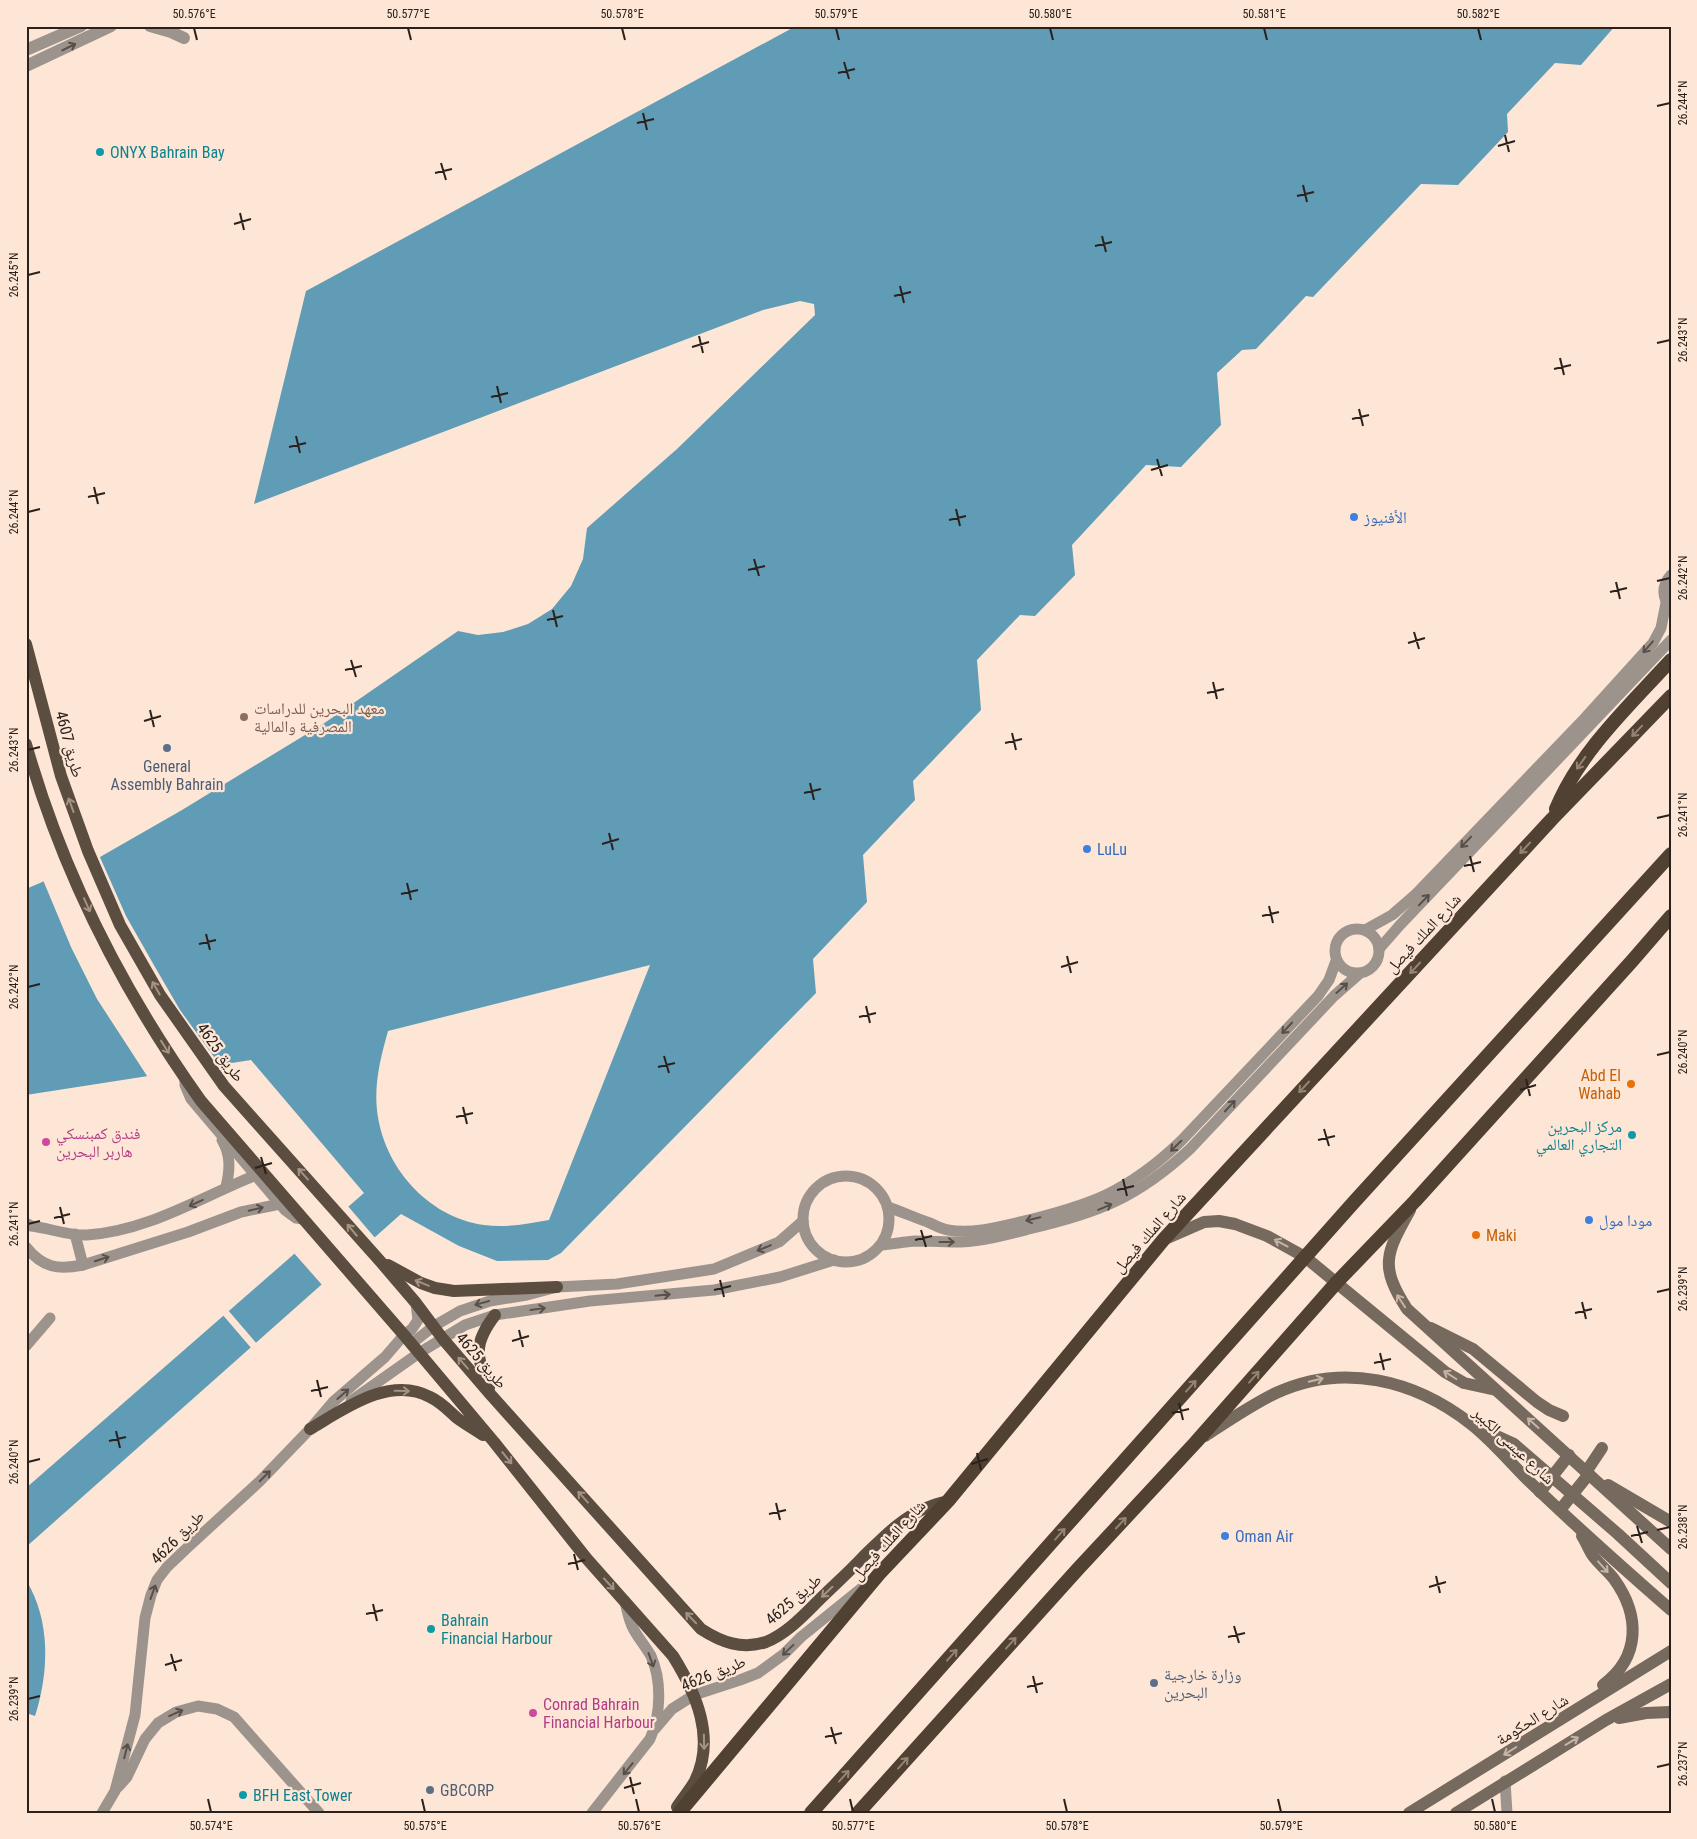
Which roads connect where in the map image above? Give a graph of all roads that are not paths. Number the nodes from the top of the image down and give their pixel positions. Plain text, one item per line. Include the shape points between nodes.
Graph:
1 (80, 26) edge
2 (121, 26) edge
3 (150, 26) edge
4 (109, 27) edge
5 (184, 38) dead end
6 (26, 50) edge
7 (26, 66) edge
8 (1671, 575) edge
9 (1668, 606) edge
10 (1671, 640) edge
11 (26, 644) edge
12 (1671, 660) edge
13 (1671, 696) edge
14 (26, 744) edge
15 (1552, 819) junction
16 (88, 851) joint
17 (1671, 854) edge
18 (1671, 916) edge
19 (1671, 927) edge
20 (1365, 930) junction
21 (1379, 949) junction
22 (1336, 961) junction
23 (1632, 961) junction
24 (1360, 974) junction
25 (185, 1078) junction
26 (217, 1130) junction
27 (256, 1175) junction
28 (226, 1187) junction
29 (1415, 1202) junction
30 (280, 1204) junction
31 (888, 1207) junction
32 (303, 1218) junction
33 (803, 1221) junction
34 (28, 1227) edge
35 (75, 1234) junction
36 (1164, 1239) junction
37 (881, 1245) junction
38 (26, 1247) edge
39 (1306, 1257) junction
40 (32, 1259) edge
41 (834, 1260) junction
42 (380, 1261) junction
43 (83, 1265) junction
44 (1337, 1282) junction
45 (557, 1287) junction
46 (416, 1303) junction
47 (495, 1315) junction
48 (50, 1318) dead end
49 (1420, 1323) junction
50 (434, 1326) junction
51 (443, 1339) junction
52 (411, 1344) junction
53 (26, 1346) edge
54 (1496, 1390) junction
55 (491, 1395) junction
56 (1563, 1416) dead end
57 (1472, 1425) junction
58 (310, 1429) junction
59 (494, 1442) junction
60 (1196, 1442) junction
61 (1602, 1448) dead end
62 (1569, 1456) junction
63 (1591, 1475) junction
64 (1552, 1476) junction
65 (1540, 1492) junction
66 (1572, 1494) junction
67 (948, 1501) junction
68 (1560, 1510) junction
69 (1671, 1522) edge
70 (1577, 1527) junction
71 (1671, 1550) edge
72 (880, 1574) junction
73 (1671, 1583) edge
74 (625, 1601) junction
75 (1671, 1610) edge
76 (1671, 1652) edge
77 (1671, 1684) edge
78 (694, 1694) junction
79 (1671, 1702) edge
80 (1671, 1712) edge
81 (1646, 1713) junction
82 (1606, 1720) junction
83 (655, 1728) junction
84 (1535, 1736) junction
85 (1505, 1781) junction
86 (115, 1790) junction
87 (102, 1813) edge
88 (319, 1813) edge
89 (592, 1813) edge
90 (674, 1813) edge
91 (679, 1813) edge
92 (811, 1813) edge
93 (858, 1813) edge
94 (1409, 1813) edge
95 (1456, 1813) edge
96 (1507, 1813) edge

1 - 6 street
2 - 4 street
3 - 5 street
7 -> 4 street
8 - 9 street via 1663,590
9 -> 20 street via 1653,643 1591,711 1415,895 1392,915
21 -> 10 street
16 -> 11 main road, طريق 4607 via 61,776
12 -> 15 highway via 1593,747 1572,777
13 -> 15 highway, شارع الملك فيصل
14 -> 25 main road via 67,861 100,936
15 -> 36 highway, شارع الملك فيصل
42 -> 16 main road, طريق 4625 via 224,1086 160,995 120,925
17 - 39 highway
18 - 23 highway
19 - 23 highway
20 - 21 street via 1375,938
20 - 22 street via 1352,929 1340,936 1334,948
21 - 24 street via 1372,968
22 - 24 street via 1346,971
22 -> 31 street via 1318,996 1181,1141 1138,1178 1114,1192 1062,1212 978,1230 948,1230
23 - 29 highway
37 -> 24 street via 915,1241 962,1242 998,1236 1091,1213 1127,1196 1168,1169 1190,1149 1334,996
25 - 26 street via 184,1085 191,1099
25 - 32 main road via 201,1102
26 - 27 street
26 - 28 street via 228,1156
27 - 28 street
27 - 30 street
28 -> 35 street via 188,1207 139,1224 87,1235
29 - 44 highway
49 -> 29 main road, شارع عيسى الكبير via 1396,1293 1389,1273 1393,1240
30 - 32 street via 291,1215
43 -> 30 street via 241,1212
31 - 33 street via 879,1191 870,1184 861,1179 840,1177 830,1179 813,1192
31 - 37 street via 889,1227
32 - 52 main road
33 - 41 street via 809,1241 820,1253
33 -> 45 street via 779,1242 714,1269 617,1284
34 - 35 street
35 - 43 street
39 -> 36 main road, شارع عيسى الكبير via 1267,1236 1218,1221 1204,1222
36 - 67 highway, شارع الملك فيصل
37 - 41 street via 865,1258 844,1262
38 - 40 street
39 - 44 main road, شارع عيسى الكبير
92 -> 39 highway
40 - 43 street via 57,1268
47 -> 41 street, طريق 4626 via 590,1301 714,1290
45 -> 42 main road via 454,1291 421,1283
42 - 46 main road, طريق 4625
54 -> 44 main road, شارع عيسى الكبير via 1464,1384 1445,1372
60 -> 44 highway
45 -> 50 street via 473,1305
46 - 50 main road, طريق 4625
46 - 52 street, طريق 4626 via 418,1320 412,1329
47 - 51 street, طريق 4626 via 465,1325
47 - 55 main road via 481,1336 478,1355
48 - 53 street
49 - 54 main road, شارع عيسى الكبير
49 - 56 main road via 1472,1349 1537,1402
50 - 51 main road, طريق 4625
50 - 52 street
51 - 52 street, طريق 4626
55 -> 51 main road, طريق 4625
52 - 58 street, طريق 4626
58 -> 52 street, طريق 4626 via 333,1402 385,1357
52 - 59 main road
62 -> 54 main road, شارع عيسى الكبير
67 -> 55 main road, طريق 4625 via 926,1508 885,1536 795,1623 776,1637 744,1646 732,1644 701,1629 690,1618
60 -> 57 main road, شارع عيسى الكبير via 1277,1392 1323,1378 1377,1380 1404,1388 1428,1396
57 - 64 main road via 1514,1444
57 - 65 main road, شارع عيسى الكبير
58 -> 59 main road via 376,1394 410,1391 428,1395
86 -> 58 street, طريق 4626 via 135,1715 145,1618 157,1580
59 -> 74 main road via 587,1559
93 -> 60 highway
61 - 63 main road
62 - 63 main road, شارع عيسى الكبير
62 - 64 main road
63 - 66 main road
63 - 69 main road
63 - 71 main road, شارع عيسى الكبير
64 - 65 main road
64 - 66 main road
65 - 68 main road, شارع عيسى الكبير
66 - 68 main road
66 - 73 main road
67 - 72 highway, شارع الملك فيصل
68 - 70 main road, شارع عيسى الكبير
70 - 75 main road, شارع عيسى الكبير
70 -> 84 main road via 1593,1556 1625,1597 1634,1632 1632,1643 1615,1677
72 -> 78 street, طريق 4626 via 758,1673
72 - 91 highway, شارع الملك فيصل
74 - 78 main road via 673,1656
74 -> 83 street, طريق 4626 via 630,1621 652,1658 658,1706
76 - 84 main road, شارع الحكومة
77 - 82 main road
78 - 83 street, طريق 4626 via 672,1709
78 -> 90 main road via 702,1720 703,1757 695,1781
79 - 81 main road
80 - 81 main road
81 - 82 main road
85 -> 82 main road
83 -> 89 street, طريق 4626 via 640,1753
84 -> 94 main road, شارع الحكومة
85 - 95 main road
85 - 96 street
86 - 87 street, طريق 4626
86 -> 88 street, طريق 4626 via 127,1777 145,1739 158,1722 176,1712 198,1706 217,1709 234,1717

